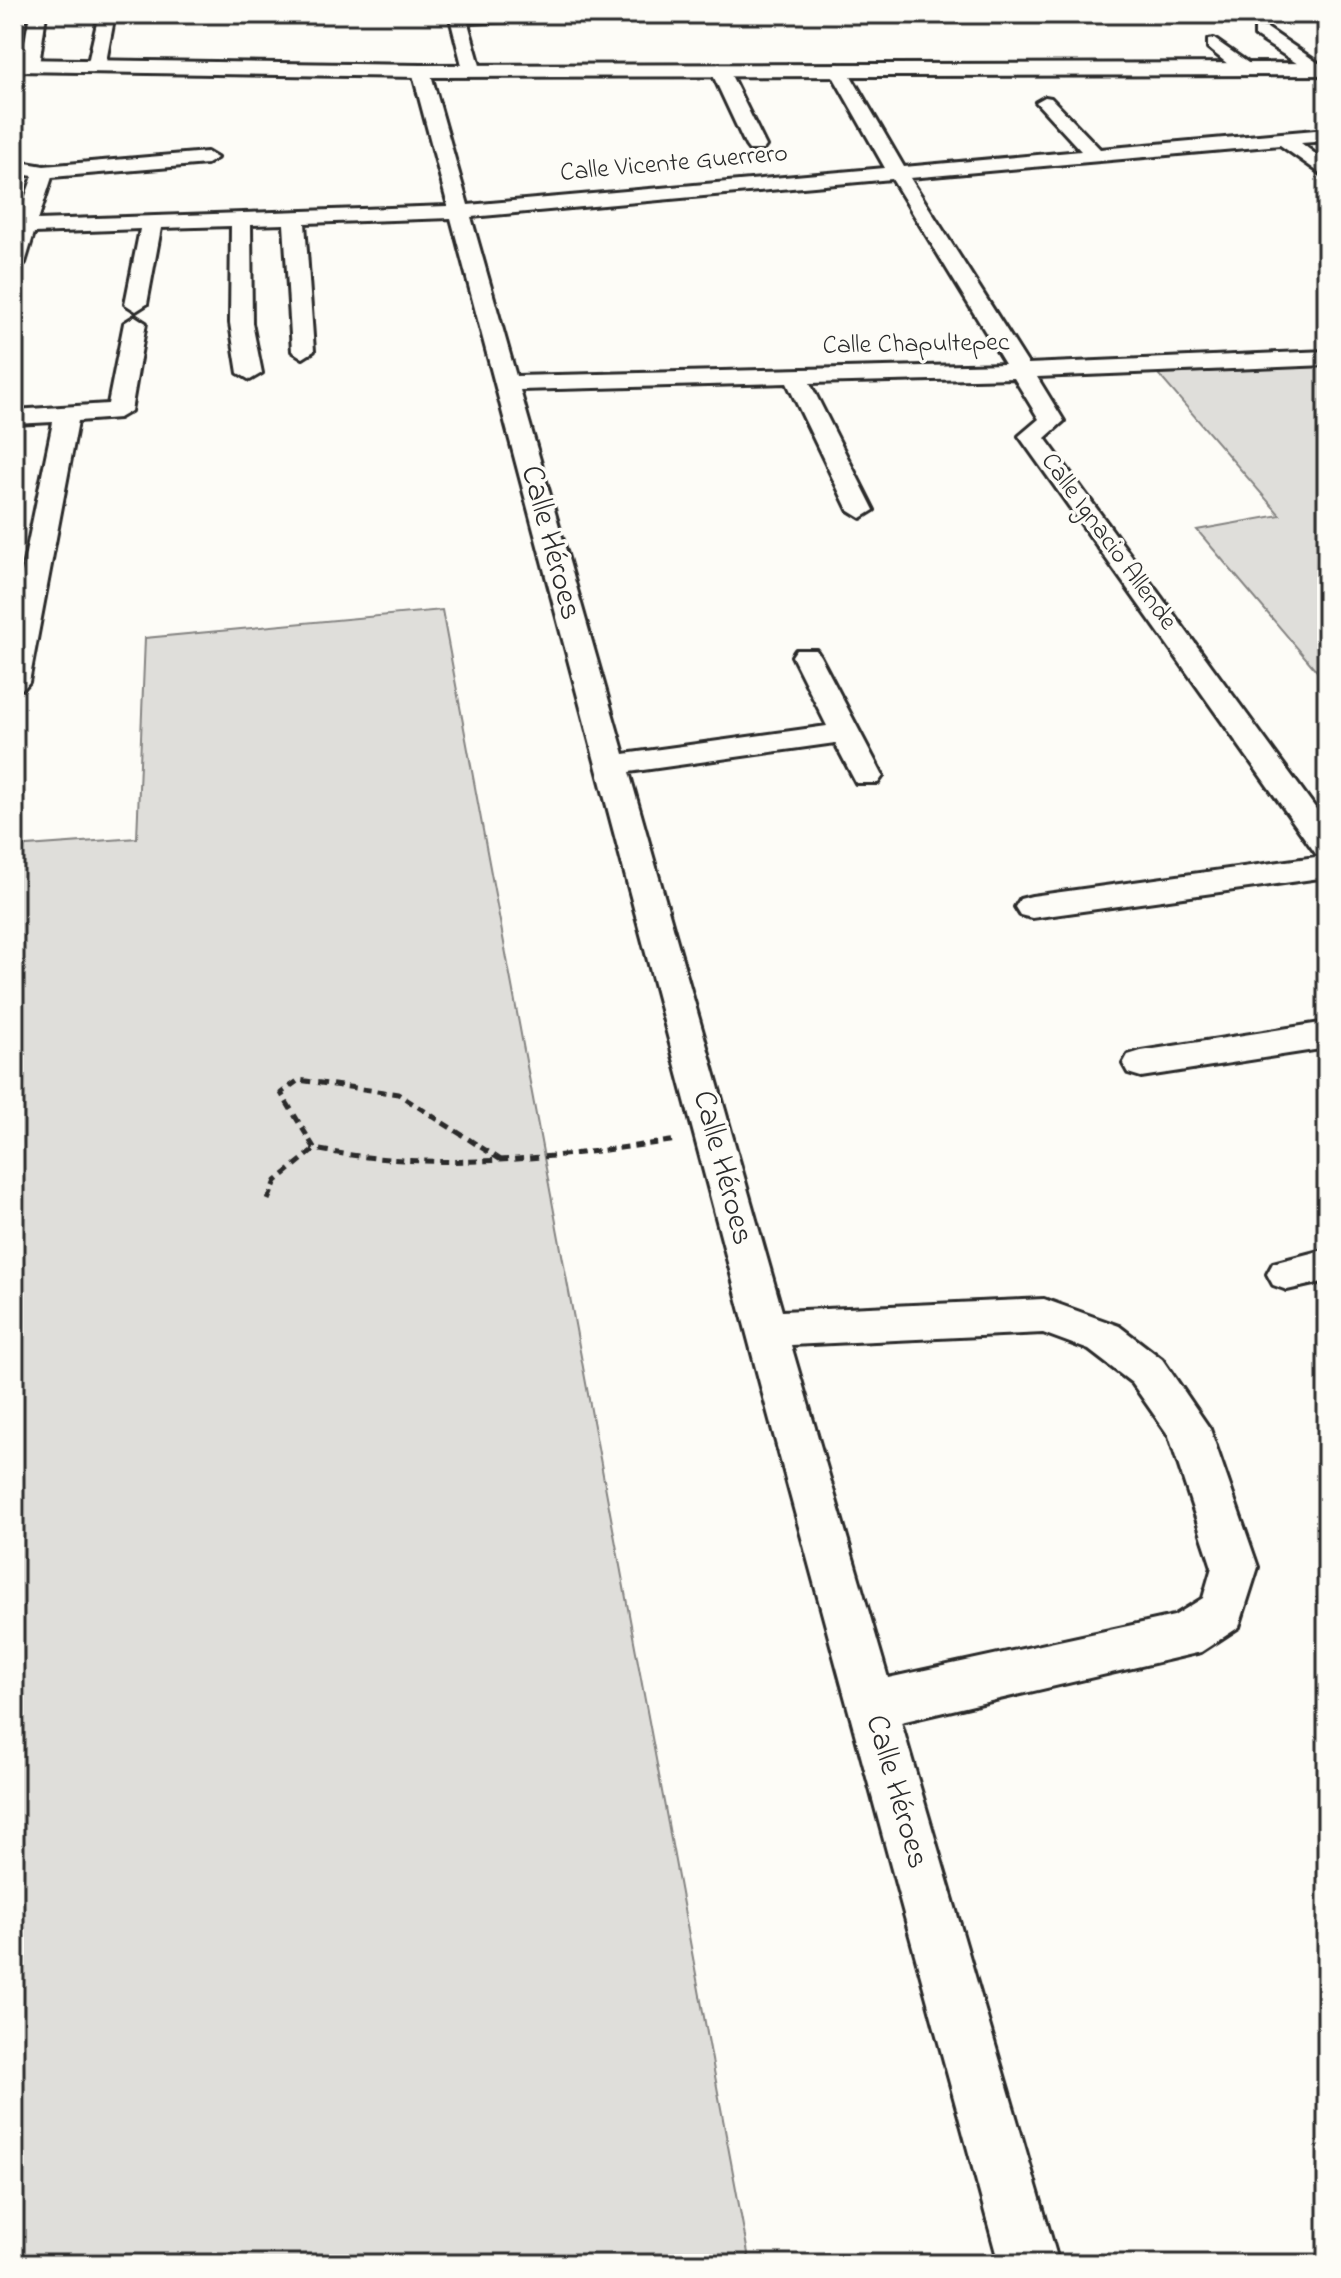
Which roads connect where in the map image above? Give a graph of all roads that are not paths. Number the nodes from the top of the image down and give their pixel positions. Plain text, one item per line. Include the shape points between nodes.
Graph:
1 (38, 14) edge
2 (107, 14) edge
3 (548, 14) edge
4 (458, 16) edge
5 (1261, 32) dead end
6 (1214, 44) dead end
7 (22, 65) edge
8 (96, 67) junction
9 (472, 69) junction
10 (719, 69) junction
11 (838, 69) junction
12 (1245, 69) junction
13 (1322, 69) edge
14 (421, 71) junction
15 (1045, 102) dead end
16 (1327, 135) edge
17 (1284, 139) junction
18 (756, 146) dead end
19 (1095, 155) junction
20 (207, 158) dead end
21 (14, 167) edge
22 (44, 172) junction
23 (897, 172) junction
24 (1327, 172) edge
25 (458, 212) junction
26 (294, 216) junction
27 (241, 218) junction
28 (152, 222) junction
29 (25, 227) junction
30 (14, 263) edge
31 (303, 351) dead end
32 (1327, 358) edge
33 (1022, 371) junction
34 (250, 373) dead end
35 (795, 376) junction
36 (506, 383) junction
37 (67, 414) junction
38 (14, 417) edge
39 (861, 510) dead end
40 (806, 656) dead end
41 (14, 682) edge
42 (843, 733) junction
43 (611, 765) junction
44 (867, 776) dead end
45 (1327, 847) edge
46 (1327, 866) edge
47 (1032, 907) dead end
48 (1327, 1035) edge
49 (1141, 1064) dead end
50 (1327, 1265) edge
51 (1287, 1274) dead end
52 (766, 1329) junction
53 (872, 1705) junction
54 (1029, 2264) edge

1 - 7 street
2 - 8 street
3 - 4 street
4 - 9 street
5 - 13 street
6 - 12 street
7 - 8 main road
8 - 14 main road
9 - 10 main road
9 - 14 main road
10 - 11 main road
10 - 18 street
11 - 12 main road
11 - 23 street, Calle Ignacio Allende
12 - 13 main road
14 - 25 street, Calle Héroes
15 - 19 street
16 - 17 street, Calle Vicente Guerrero
17 - 19 street, Calle Vicente Guerrero
17 - 24 street
19 - 23 street, Calle Vicente Guerrero
20 - 22 street
21 - 22 street
22 - 29 street
23 - 25 street, Calle Vicente Guerrero
23 - 33 street, Calle Ignacio Allende
25 - 26 street, Calle Vicente Guerrero
25 - 36 street, Calle Héroes
26 - 27 street, Calle Vicente Guerrero
26 - 31 street
27 - 28 street, Calle Vicente Guerrero
27 - 34 street via 241,323
28 - 29 street, Calle Vicente Guerrero
28 - 37 street via 119,411
29 - 30 street
32 - 33 street, Calle Chapultepec
33 - 35 street, Calle Chapultepec
33 - 45 street, Calle Ignacio Allende via 1052,421 1031,436
35 - 36 street, Calle Chapultepec
35 - 39 street
36 - 43 street, Calle Héroes
37 - 38 street
37 - 41 street
40 - 42 street
42 - 43 street
42 - 44 street
43 - 52 street, Calle Héroes
46 - 47 street
48 - 49 street
50 - 51 street
52 - 53 street, Calle Héroes
52 - 53 street via 1044,1316 1104,1338 1147,1371 1188,1429 1235,1567 1222,1612 1184,1636
53 - 54 street, Calle Héroes

